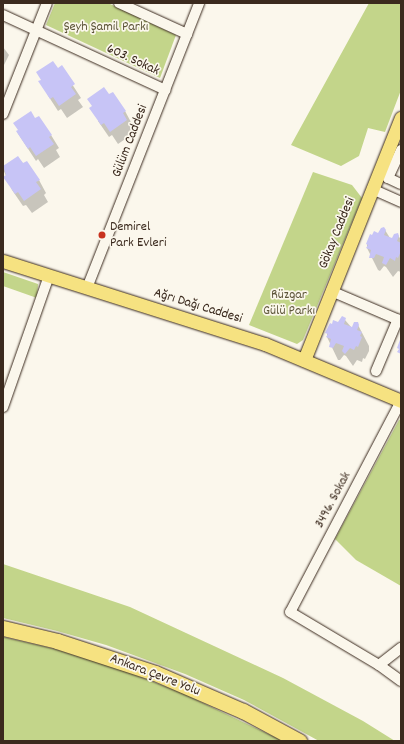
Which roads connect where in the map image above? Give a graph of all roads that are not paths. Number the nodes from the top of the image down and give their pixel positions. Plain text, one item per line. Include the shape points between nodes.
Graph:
1 (47, 3) edge
2 (119, 3) edge
3 (199, 3) edge
4 (3, 15) edge
5 (36, 30) junction
6 (187, 34) junction
7 (165, 90) junction
8 (3, 114) edge
9 (401, 118) edge
10 (401, 150) edge
11 (401, 184) edge
12 (372, 189) junction
13 (401, 202) edge
14 (3, 261) edge
15 (49, 276) junction
16 (87, 288) junction
17 (331, 291) junction
18 (399, 320) edge
19 (304, 360) junction
20 (376, 371) dead end
21 (401, 401) edge
22 (3, 405) edge
23 (3, 628) edge
24 (401, 648) edge
25 (379, 665) junction
26 (401, 681) edge
27 (299, 741) edge

1 - 5 street
2 - 6 street
3 - 6 street, Gülüm Caddesi
4 - 5 street, 603. Sokak
5 - 7 street, 603. Sokak
5 - 8 street
6 - 7 street, Gülüm Caddesi
7 - 16 street, Gülüm Caddesi
9 - 12 main road, Gökay Caddesi
10 - 11 street via 388,178
12 - 13 street
12 - 17 main road, Gökay Caddesi
14 - 15 main road, Ağrı Dağı Caddesi
15 - 16 main road, Ağrı Dağı Caddesi
15 - 22 street
16 - 19 main road, Ağrı Dağı Caddesi via 265,344
17 - 18 street
17 - 19 main road, Gökay Caddesi
18 - 20 street
19 - 21 main road, Ağrı Dağı Caddesi
21 - 25 street, 3496. Sokak via 290,612
23 - 27 highway, Ankara Çevre Yolu via 57,641 155,673 243,711
24 - 25 street
25 - 26 street

